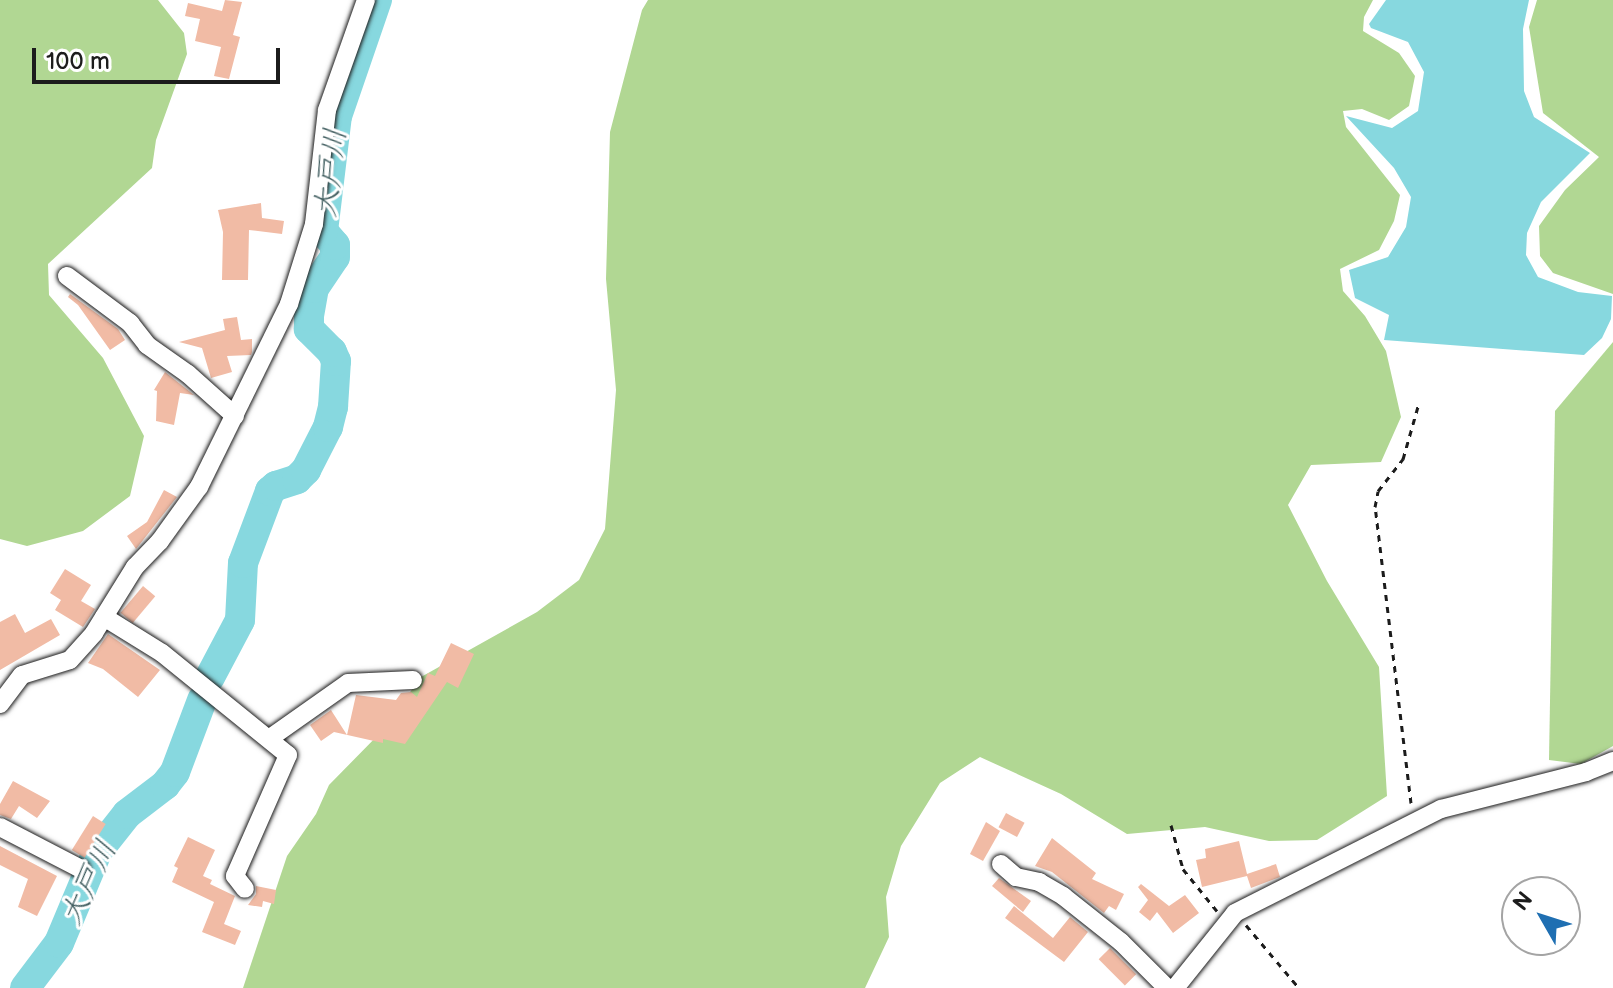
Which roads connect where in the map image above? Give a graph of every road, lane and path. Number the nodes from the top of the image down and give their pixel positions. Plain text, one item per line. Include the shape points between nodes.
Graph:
1 (359, 3) edge
2 (67, 276) dead end
3 (1419, 403) dead end
4 (235, 416) junction
5 (104, 617) junction
6 (8, 678) edge
7 (413, 680) dead end
8 (0, 704) edge
9 (270, 738) junction
10 (1613, 761) edge
11 (1413, 823) junction
12 (1171, 825) dead end
13 (0, 827) edge
14 (1001, 864) dead end
15 (81, 869) dead end
16 (245, 889) dead end
17 (1232, 918) junction
18 (1167, 988) edge
19 (1175, 988) edge
20 (1299, 988) edge

1 - 4 street via 327,110 314,224 289,304
2 - 4 street via 130,323 147,345
3 - 11 path via 1403,459 1378,491 1375,507
4 - 5 street via 199,487 135,567
5 - 6 street via 70,660
5 - 9 street via 162,653
6 - 8 street
7 - 9 street via 348,683
9 - 16 street via 288,755 235,876
10 - 11 street via 1441,809
11 - 17 street
12 - 17 path via 1183,869 1203,898
13 - 15 street
14 - 18 street via 1016,877 1063,896
17 - 19 street
17 - 20 path

